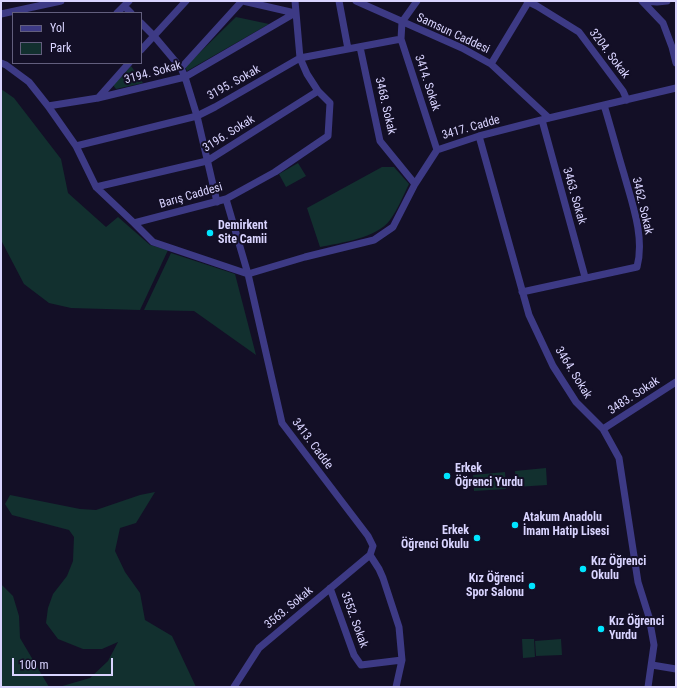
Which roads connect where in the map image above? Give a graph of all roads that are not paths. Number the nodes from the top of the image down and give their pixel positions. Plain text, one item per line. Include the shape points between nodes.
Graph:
1 (62, 1) edge
2 (186, 1) edge
3 (242, 1) edge
4 (295, 1) edge
5 (339, 1) edge
6 (356, 1) edge
7 (417, 1) edge
8 (528, 1) edge
9 (643, 1) edge
10 (667, 1) edge
11 (126, 4) edge
12 (118, 12) edge
13 (296, 13) junction
14 (1, 14) edge
15 (402, 22) junction
16 (142, 24) edge
17 (154, 36) junction
18 (401, 39) junction
19 (360, 47) junction
20 (142, 49) edge
21 (348, 49) junction
22 (300, 58) junction
23 (4, 64) edge
24 (128, 64) edge
25 (491, 64) junction
26 (676, 64) edge
27 (181, 68) junction
28 (186, 77) junction
29 (676, 88) edge
30 (318, 91) junction
31 (98, 98) junction
32 (626, 100) junction
33 (604, 105) junction
34 (48, 106) junction
35 (198, 116) junction
36 (549, 118) junction
37 (542, 120) junction
38 (479, 136) junction
39 (76, 146) junction
40 (437, 150) junction
41 (207, 161) junction
42 (415, 184) junction
43 (96, 187) junction
44 (226, 199) junction
45 (217, 202) junction
46 (134, 223) junction
47 (248, 274) junction
48 (586, 278) junction
49 (522, 292) junction
50 (676, 382) edge
51 (603, 429) junction
52 (370, 555) junction
53 (330, 588) junction
54 (402, 660) junction
55 (652, 665) junction
56 (676, 669) edge
57 (234, 687) edge
58 (396, 687) edge
59 (648, 687) edge

1 - 14 street
2 - 17 street
3 - 13 street
3 - 27 street
4 - 13 street, Barış Caddesi
5 - 21 street
6 - 15 street, Samsun Caddesi
7 - 15 street
8 - 25 street
8 - 32 street, 3204. Sokak via 579,32 623,91
9 - 10 street
9 - 26 street via 663,23
11 - 12 street
13 - 22 street, Barış Caddesi
13 - 28 street, 3194. Sokak
15 - 18 street, 3414. Sokak
15 - 25 street, Samsun Caddesi via 462,48
16 - 17 street
17 - 20 street
17 - 27 street
18 - 19 street, 3195. Sokak
18 - 40 street, 3414. Sokak
19 - 21 street, 3195. Sokak
19 - 42 street, 3468. Sokak via 380,141
21 - 22 street, 3195. Sokak
22 - 30 street, Barış Caddesi
22 - 35 street, 3195. Sokak
23 - 34 street via 29,82
24 - 31 street
25 - 36 street, Samsun Caddesi
27 - 28 street
28 - 31 street, 3194. Sokak
28 - 35 street
29 - 32 street, 3417. Cadde
30 - 41 street, 3196. Sokak
30 - 44 street, Barış Caddesi via 330,103 328,136 275,172
31 - 34 street, 3194. Sokak
32 - 33 street, 3417. Cadde
33 - 36 street, 3417. Cadde
33 - 48 street, 3462. Sokak via 634,211 640,258 637,267
34 - 39 street
35 - 39 street, 3195. Sokak
35 - 41 street
36 - 37 street, 3417. Cadde
37 - 38 street, 3417. Cadde
37 - 48 street, 3463. Sokak
38 - 40 street, 3417. Cadde
38 - 49 street, 3464. Sokak
39 - 43 street
40 - 42 street, 3417. Cadde
41 - 43 street, 3196. Sokak
41 - 45 street
42 - 47 street, 3417. Cadde via 393,227 374,240
43 - 46 street
44 - 45 street, Barış Caddesi
44 - 47 street, 3413. Cadde
45 - 46 street, Barış Caddesi
46 - 47 street via 153,242
47 - 52 street, 3413. Cadde via 282,423 368,536 373,546
48 - 49 street, 3462. Sokak
49 - 51 street, 3464. Sokak via 529,315 553,366 576,402
50 - 51 street, 3483. Sokak
51 - 55 street, 3464. Sokak via 619,458 638,582 649,617 654,645
52 - 53 street, 3563. Sokak
52 - 54 street, 3413. Cadde via 379,569 395,612
53 - 54 street, 3552. Sokak via 354,655 361,664
53 - 57 street, 3563. Sokak via 259,648
54 - 58 street, 3413. Cadde
55 - 56 street
55 - 59 street, 3464. Sokak

